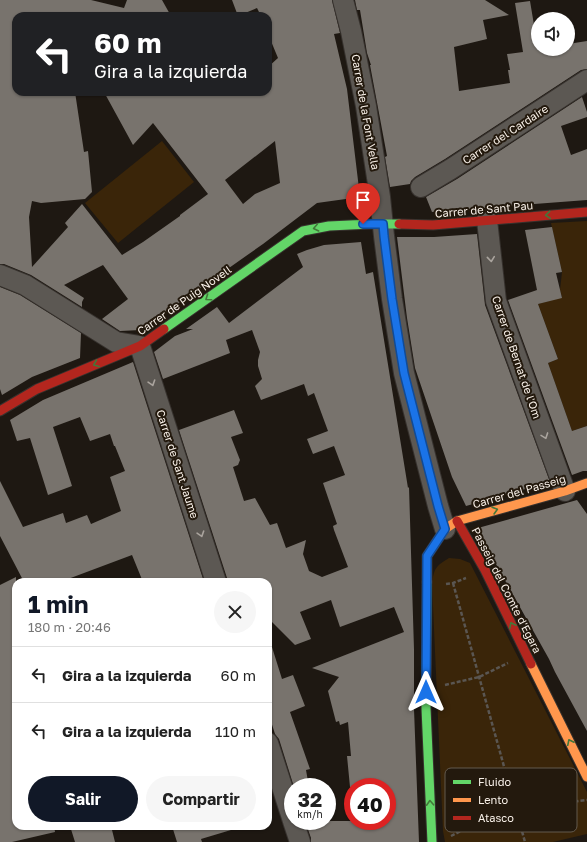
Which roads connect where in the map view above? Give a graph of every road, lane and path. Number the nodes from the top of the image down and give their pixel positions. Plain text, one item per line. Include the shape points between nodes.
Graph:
1 (343, 0) edge
2 (587, 80) edge
3 (421, 187) dead end
4 (587, 212) edge
5 (487, 220) junction
6 (383, 224) junction
7 (0, 275) edge
8 (140, 346) junction
9 (0, 410) edge
10 (587, 484) edge
11 (565, 491) junction
12 (451, 525) junction
13 (470, 577) dead end
14 (215, 578) edge
15 (512, 661) dead end
16 (479, 677) junction
17 (443, 686) dead end
18 (272, 755) edge
19 (504, 768) edge
20 (587, 777) edge
21 (284, 793) edge
22 (587, 800) edge
23 (577, 801) edge
24 (296, 830) edge
25 (459, 832) edge
26 (522, 832) edge
27 (444, 838) dead end
28 (300, 842) edge
29 (432, 842) edge
30 (525, 842) edge

1 - 6 street, Carrer de la Font Vella via 352,31 366,106
2 - 3 street, Carrer del Cardaire
4 -> 5 street, Carrer de Sant Pau
5 - 6 street, Carrer de Sant Pau via 433,225
5 -> 11 street, Carrer de Bernat de l'Om via 496,301
6 -> 8 street, Carrer de Puig Novell via 329,226 303,231
6 - 12 street, Carrer de la Font Vella via 404,373 438,506
7 - 8 street via 25,285 116,342
8 -> 9 street, Carrer de Puig Novell via 37,389
8 -> 14 street, Carrer de Sant Jaume
10 - 11 street, Carrer del Passeig
12 -> 11 street, Carrer del Passeig
20 -> 12 street, Passeig del Comte d'Egara via 485,570
29 -> 12 street via 426,708 427,556
13 - 16 path via 452,583
15 - 16 path
16 - 17 path
16 - 19 path
18 - 21 street
22 - 23 path
24 - 28 street
25 - 27 path
26 - 30 path

